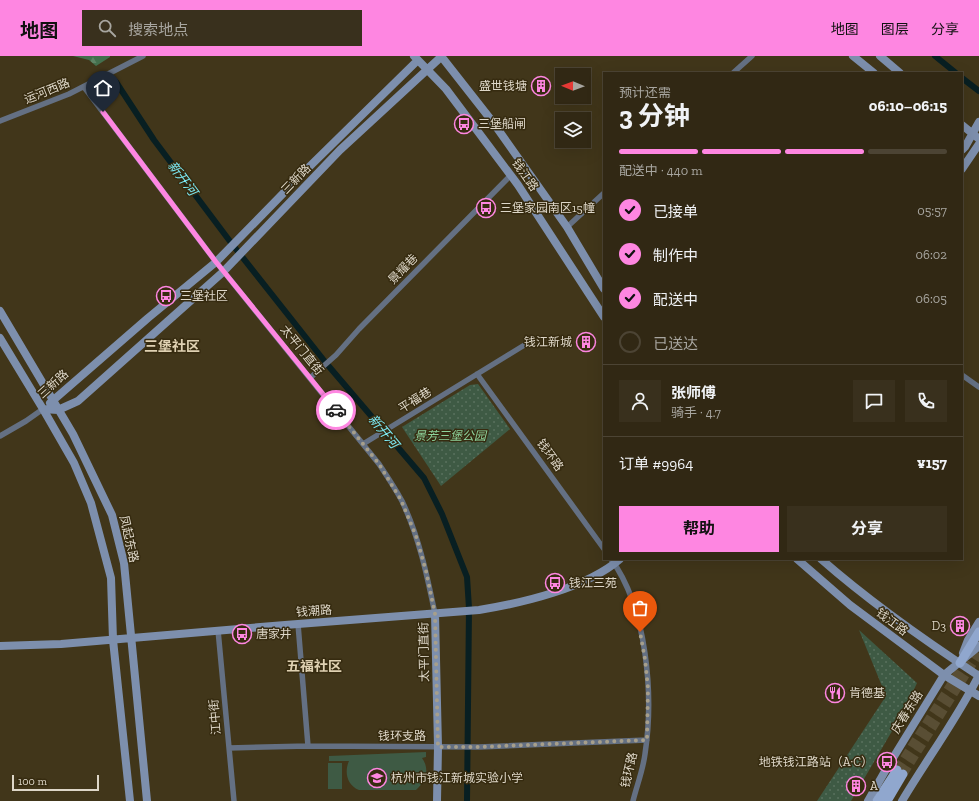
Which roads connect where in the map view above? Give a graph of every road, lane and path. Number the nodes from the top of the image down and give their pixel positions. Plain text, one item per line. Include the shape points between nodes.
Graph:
1 (143, 56) edge
2 (441, 56) edge
3 (752, 56) edge
4 (853, 56) edge
5 (880, 56) edge
6 (416, 58) edge
7 (427, 70) junction
8 (734, 72) edge
9 (873, 72) edge
10 (899, 72) edge
11 (84, 87) junction
12 (0, 121) edge
13 (979, 122) edge
14 (963, 126) edge
15 (976, 136) edge
16 (979, 144) edge
17 (963, 148) edge
18 (976, 156) edge
19 (963, 168) edge
20 (511, 175) junction
21 (603, 194) edge
22 (567, 227) junction
23 (216, 262) junction
24 (224, 272) junction
25 (603, 287) edge
26 (0, 311) edge
27 (603, 314) edge
28 (0, 338) edge
29 (531, 341) dead end
30 (477, 374) junction
31 (963, 376) edge
32 (310, 378) junction
33 (979, 387) edge
34 (53, 401) junction
35 (43, 409) junction
36 (58, 410) junction
37 (0, 436) edge
38 (363, 444) junction
39 (603, 549) edge
40 (798, 560) edge
41 (822, 560) edge
42 (615, 561) edge
43 (435, 614) junction
44 (979, 622) edge
45 (298, 624) junction
46 (218, 630) junction
47 (979, 632) edge
48 (130, 638) junction
49 (113, 640) junction
50 (0, 646) edge
51 (979, 646) edge
52 (960, 663) junction
53 (944, 675) junction
54 (979, 675) edge
55 (971, 691) junction
56 (979, 696) edge
57 (647, 740) junction
58 (308, 746) junction
59 (438, 747) junction
60 (229, 748) junction
61 (130, 801) edge
62 (147, 801) edge
63 (234, 801) edge
64 (437, 801) edge
65 (633, 801) edge
66 (868, 801) edge
67 (877, 801) edge
68 (887, 801) edge
69 (902, 801) edge

1 - 11 street, 运河西路
2 - 7 main road, 三新路
2 - 22 main road, 钱江路 via 492,121
3 - 8 street
4 - 9 main road
5 - 10 main road
6 - 7 main road, 钱江路
6 - 23 main road, 三新路
7 - 20 main road, 钱江路 via 446,89
7 - 24 main road, 三新路 via 340,150
11 - 12 street, 运河西路
11 - 23 street, 太平门直街
13 - 15 main road
14 - 15 main road
15 - 17 main road
16 - 18 main road
17 - 18 main road
18 - 19 main road
20 - 27 main road, 钱江路
20 - 32 street, 景耀巷
21 - 22 street
22 - 25 main road, 钱江路
23 - 24 street, 太平门直街
23 - 34 main road, 三新路
24 - 32 street, 太平门直街
24 - 36 main road, 三新路 via 78,401
26 - 34 main road, 凤起东路
28 - 35 main road
29 - 30 street, 平福巷
30 - 38 street, 平福巷
30 - 39 street, 钱环路
31 - 33 street
32 - 38 street, 太平门直街
34 - 35 main road, 三新路
34 - 36 main road, 凤起东路
35 - 36 main road, 三新路
35 - 37 street
35 - 49 main road via 74,463 91,503 111,578
36 - 48 main road, 凤起东路 via 85,458 112,515 124,563
38 - 43 street, 太平门直街 via 379,464 401,500 416,536
40 - 53 main road, 钱江路 via 850,605
41 - 52 main road, 钱江路 via 879,606
42 - 43 main road, 钱潮路 via 584,581 549,594 503,606
42 - 57 street, 钱环路 via 634,605 645,659 648,688
43 - 45 main road, 钱潮路
43 - 59 main road, 太平门直街
44 - 52 main road via 968,640
45 - 46 main road, 钱潮路
45 - 58 street
46 - 48 main road, 钱潮路
46 - 60 street, 江中街
47 - 52 main road
48 - 49 main road, 钱潮路
48 - 62 main road, 凤起东路
49 - 50 main road, 钱潮路
49 - 61 main road
51 - 52 main road, 庆春东路
52 - 53 main road, 庆春东路
52 - 54 main road, 钱江路
53 - 55 main road, 钱江路
53 - 66 main road, 庆春东路
54 - 55 main road
55 - 56 main road, 钱江路
55 - 69 main road
57 - 59 street, 钱环支路
57 - 65 street, 钱环路
58 - 59 street, 钱环支路
58 - 60 street, 钱环支路
59 - 64 main road, 太平门直街
60 - 63 street, 江中街
67 - 68 main road via 900,772

